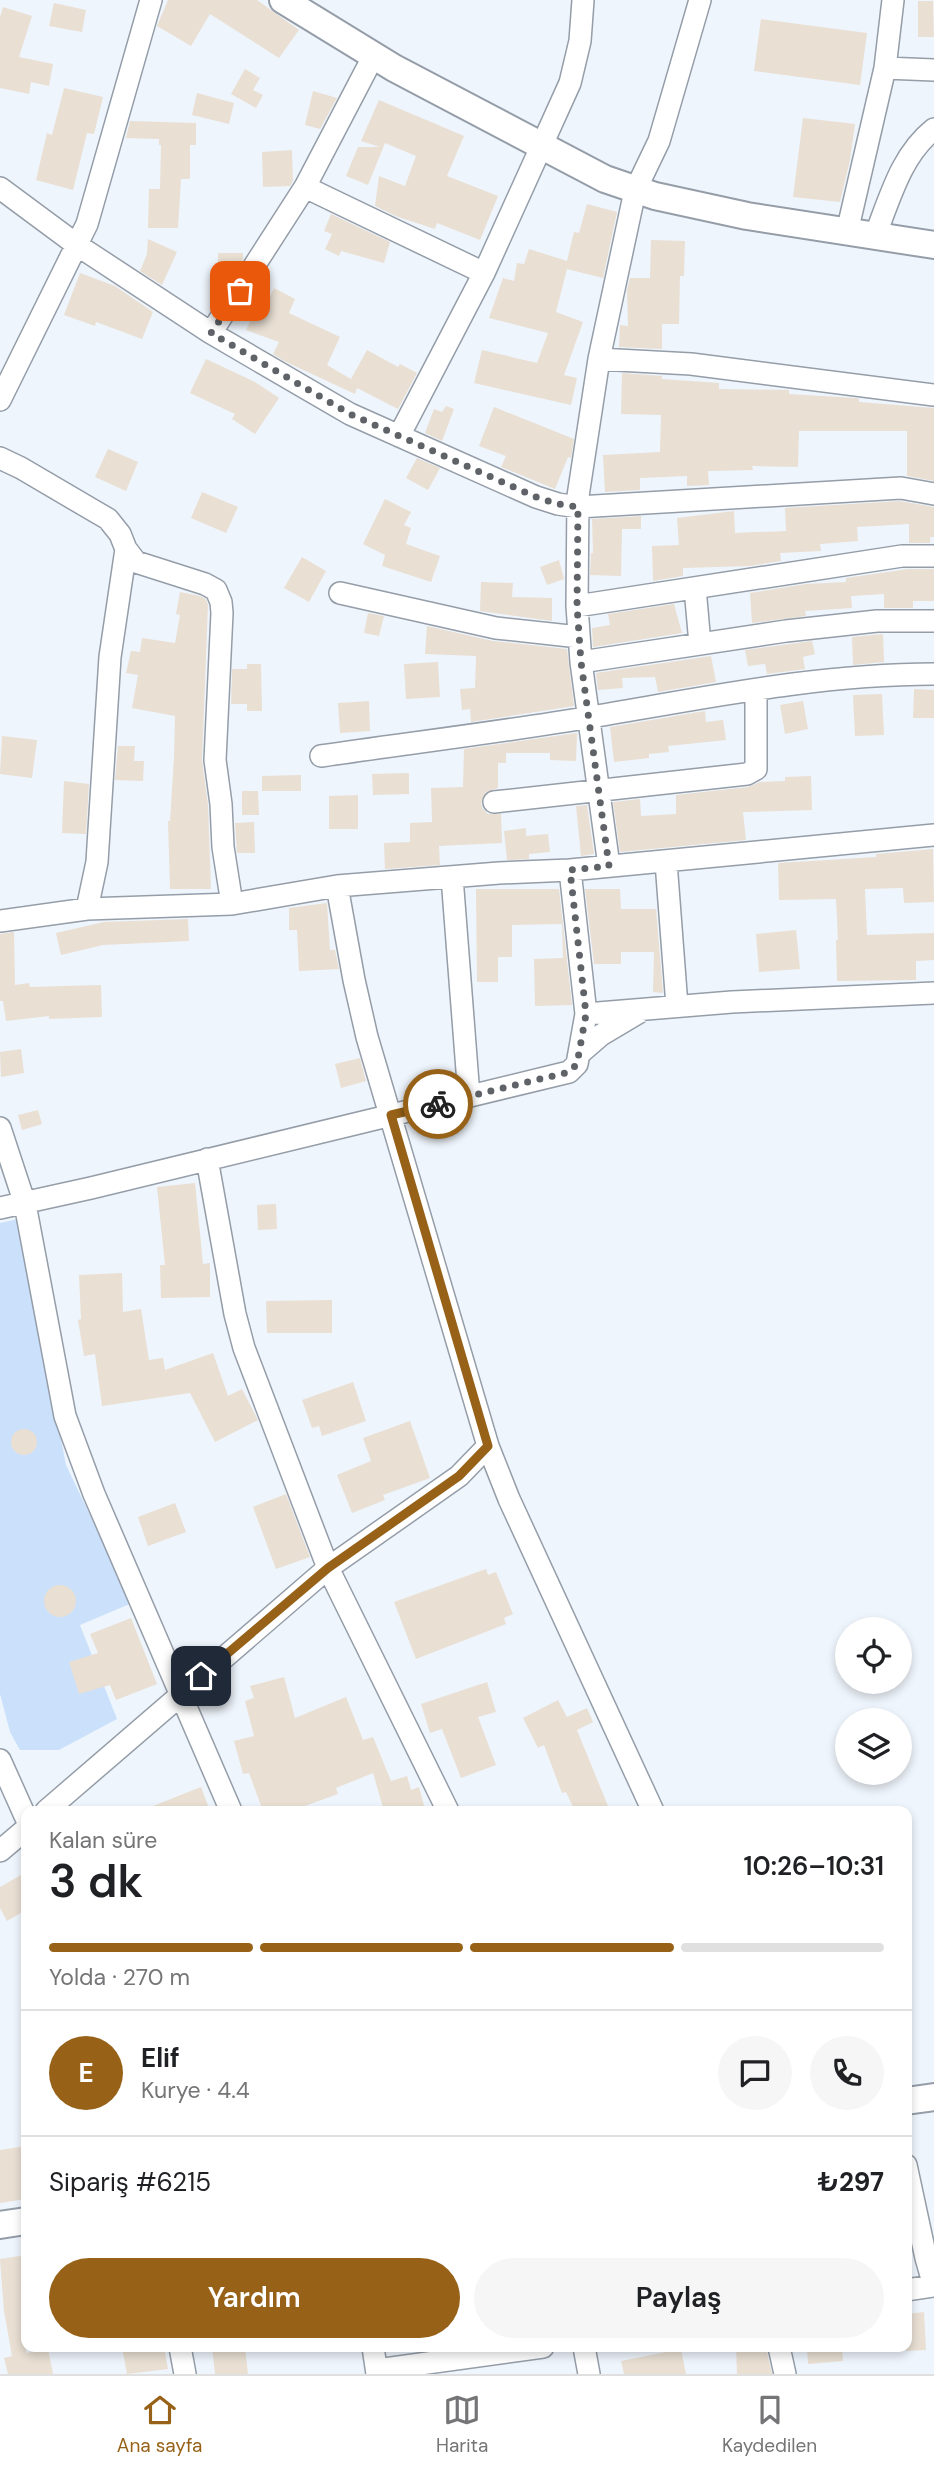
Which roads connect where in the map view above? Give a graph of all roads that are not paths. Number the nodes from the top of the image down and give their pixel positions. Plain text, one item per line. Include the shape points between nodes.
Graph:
1 (151, 0) edge
2 (583, 0) edge
3 (700, 0) edge
4 (893, 0) edge
5 (289, 2) edge
6 (374, 55) junction
7 (886, 68) junction
8 (934, 70) edge
9 (934, 129) edge
10 (541, 145) junction
11 (304, 187) junction
12 (0, 188) edge
13 (635, 191) junction
14 (847, 232) junction
15 (875, 236) junction
16 (77, 245) junction
17 (934, 245) edge
18 (484, 273) junction
19 (211, 333) junction
20 (599, 359) junction
21 (934, 395) edge
22 (0, 400) edge
23 (400, 436) junction
24 (0, 458) edge
25 (934, 494) edge
26 (578, 507) junction
27 (126, 549) junction
28 (934, 556) edge
29 (695, 588) junction
30 (340, 593) dead end
31 (577, 606) junction
32 (934, 621) edge
33 (579, 637) junction
34 (700, 644) junction
35 (581, 662) junction
36 (934, 674) edge
37 (756, 690) junction
38 (588, 718) junction
39 (321, 756) dead end
40 (598, 792) junction
41 (494, 802) dead end
42 (934, 835) edge
43 (666, 862) junction
44 (609, 866) junction
45 (570, 870) junction
46 (452, 877) junction
47 (337, 886) junction
48 (232, 904) junction
49 (87, 909) junction
50 (0, 921) edge
51 (934, 993) edge
52 (677, 1006) junction
53 (650, 1008) junction
54 (586, 1014) junction
55 (579, 1054) junction
56 (469, 1096) junction
57 (391, 1115) junction
58 (0, 1128) edge
59 (206, 1159) junction
60 (25, 1203) junction
61 (0, 1208) edge
62 (488, 1446) junction
63 (328, 1568) junction
64 (180, 1694) junction
65 (2, 1769) edge
66 (52, 1806) edge
67 (229, 1806) edge
68 (445, 1806) edge
69 (651, 1806) edge
70 (21, 1808) edge
71 (21, 1833) edge
72 (0, 1851) edge
73 (934, 2097) edge
74 (912, 2100) edge
75 (912, 2193) edge
76 (21, 2222) edge
77 (0, 2225) edge
78 (934, 2286) edge
79 (912, 2289) edge
80 (181, 2352) edge
81 (374, 2352) edge
82 (510, 2352) edge
83 (585, 2352) edge
84 (780, 2352) edge
85 (377, 2372) edge
86 (185, 2374) edge
87 (589, 2374) edge
88 (785, 2374) edge

1 - 16 street via 87,225
2 - 10 street via 570,83
3 - 13 street via 659,141
4 - 7 street
5 - 6 street
6 - 10 street
6 - 11 street
7 - 8 street
7 - 14 street
9 - 15 street via 899,174
10 - 13 street
10 - 18 street
11 - 18 street
11 - 19 street
12 - 16 street
13 - 14 street
13 - 20 street
14 - 15 street
15 - 17 street
16 - 19 street
16 - 22 street
18 - 23 street
19 - 23 street via 350,414
20 - 21 street via 691,364
20 - 26 street
23 - 26 street via 536,497
24 - 27 street via 107,519
25 - 26 street via 901,488
26 - 31 street
27 - 48 street via 136,562 216,590 221,603 215,760
27 - 49 street via 110,657 97,862
28 - 29 street via 902,556
29 - 31 street
29 - 34 street
30 - 33 street via 496,628
31 - 33 street
32 - 34 street via 877,621
33 - 35 street
34 - 35 street
35 - 38 street
36 - 37 street via 894,674
37 - 38 street
37 - 40 street via 756,769 747,775
38 - 39 street
38 - 40 street
40 - 41 street
40 - 44 street
42 - 43 street
43 - 44 street
43 - 52 street
44 - 45 street
45 - 46 street
45 - 54 street
46 - 47 street
46 - 56 street
47 - 48 street
47 - 57 street via 356,991
48 - 49 street
49 - 50 street
51 - 52 street
52 - 53 street
53 - 54 street
53 - 55 street via 627,1018
54 - 55 street
55 - 56 street via 569,1072
56 - 57 street
57 - 59 street
57 - 62 street
58 - 60 street
59 - 60 street
59 - 63 street via 244,1348
60 - 61 street
60 - 64 street via 65,1416
62 - 63 street via 459,1476
62 - 69 street
63 - 64 street
63 - 68 street
64 - 66 street
64 - 67 street
65 - 70 street
71 - 72 street
73 - 74 street
75 - 78 street
76 - 77 street
78 - 79 street
80 - 86 street
81 - 85 street
82 - 85 street
83 - 87 street
84 - 88 street

